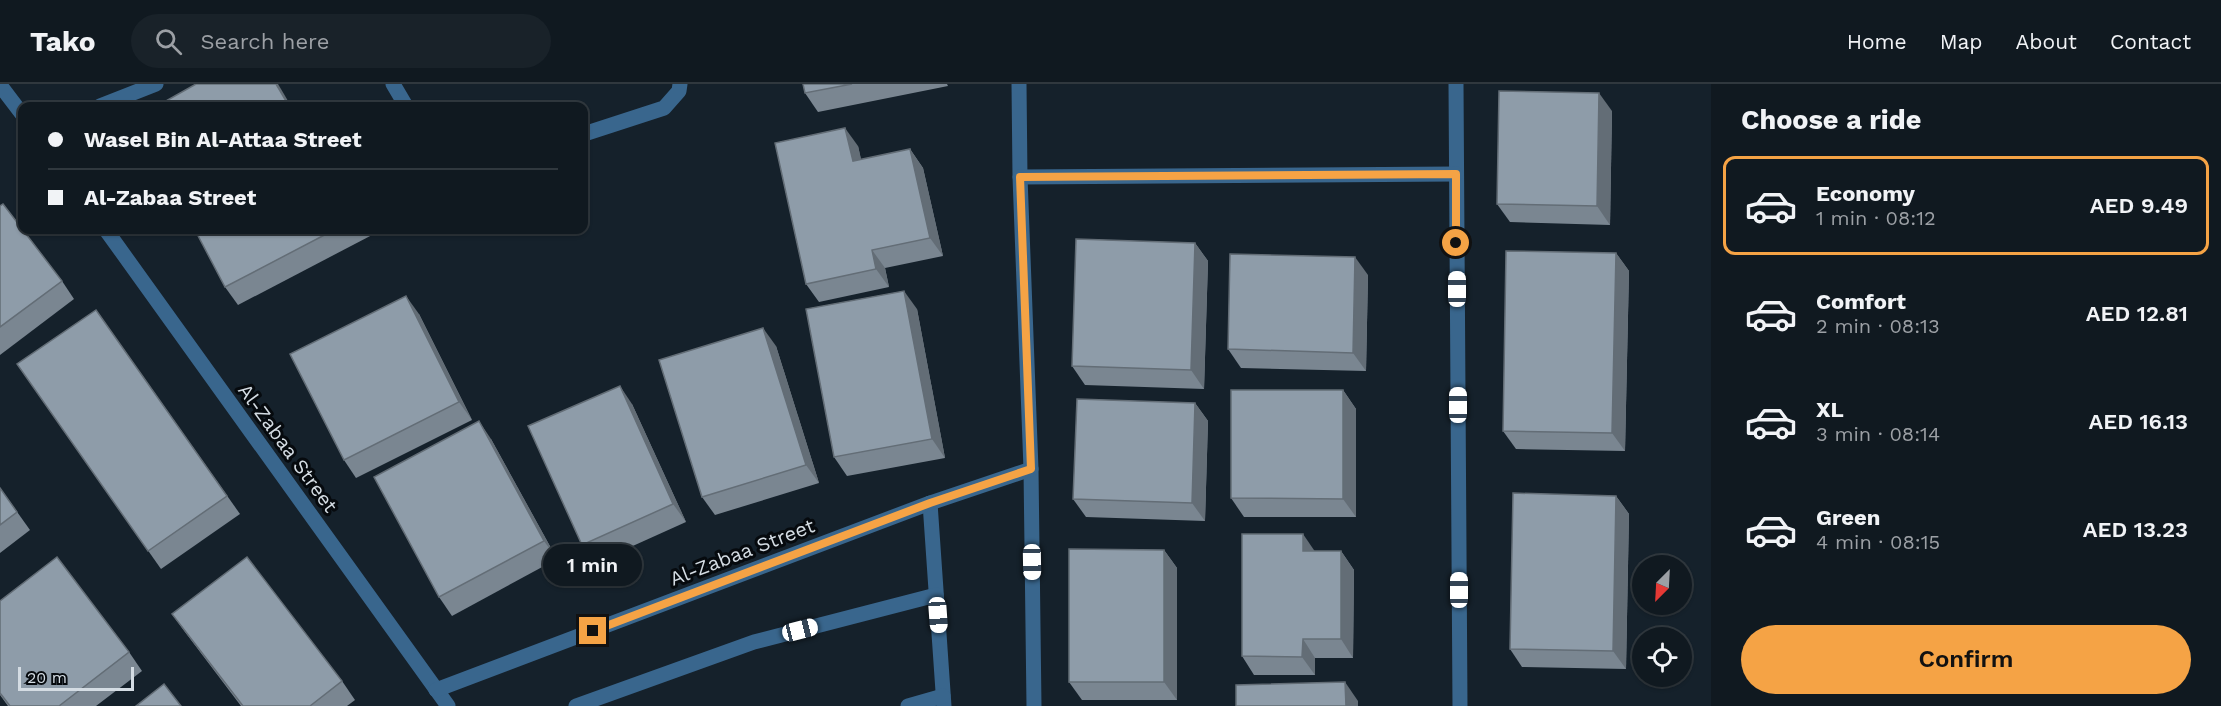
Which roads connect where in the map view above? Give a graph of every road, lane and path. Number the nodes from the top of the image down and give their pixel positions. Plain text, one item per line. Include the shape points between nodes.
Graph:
1 (156, 84) edge
2 (393, 84) edge
3 (680, 84) edge
4 (1019, 84) edge
5 (1456, 84) edge
6 (0, 85) edge
7 (110, 102) edge
8 (404, 102) edge
9 (18, 109) edge
10 (588, 133) edge
11 (1456, 174) junction
12 (1020, 177) junction
13 (109, 234) edge
14 (1031, 469) junction
15 (930, 503) junction
16 (936, 595) junction
17 (436, 690) junction
18 (944, 701) edge
19 (448, 706) edge
20 (576, 706) edge
21 (908, 706) edge
22 (1034, 706) edge
23 (1460, 706) edge

1 - 7 street
2 - 8 street
3 - 10 street via 679,91 664,108
4 - 12 street
5 - 11 street
6 - 9 street
11 - 12 street
11 - 23 street
12 - 14 street
13 - 17 street, Al-Zabaa Street
14 - 15 street, Al-Zabaa Street
14 - 22 street
15 - 16 street
15 - 17 street, Al-Zabaa Street
16 - 18 street
16 - 20 street via 754,642
17 - 19 street, Al-Zabaa Street
18 - 21 street

